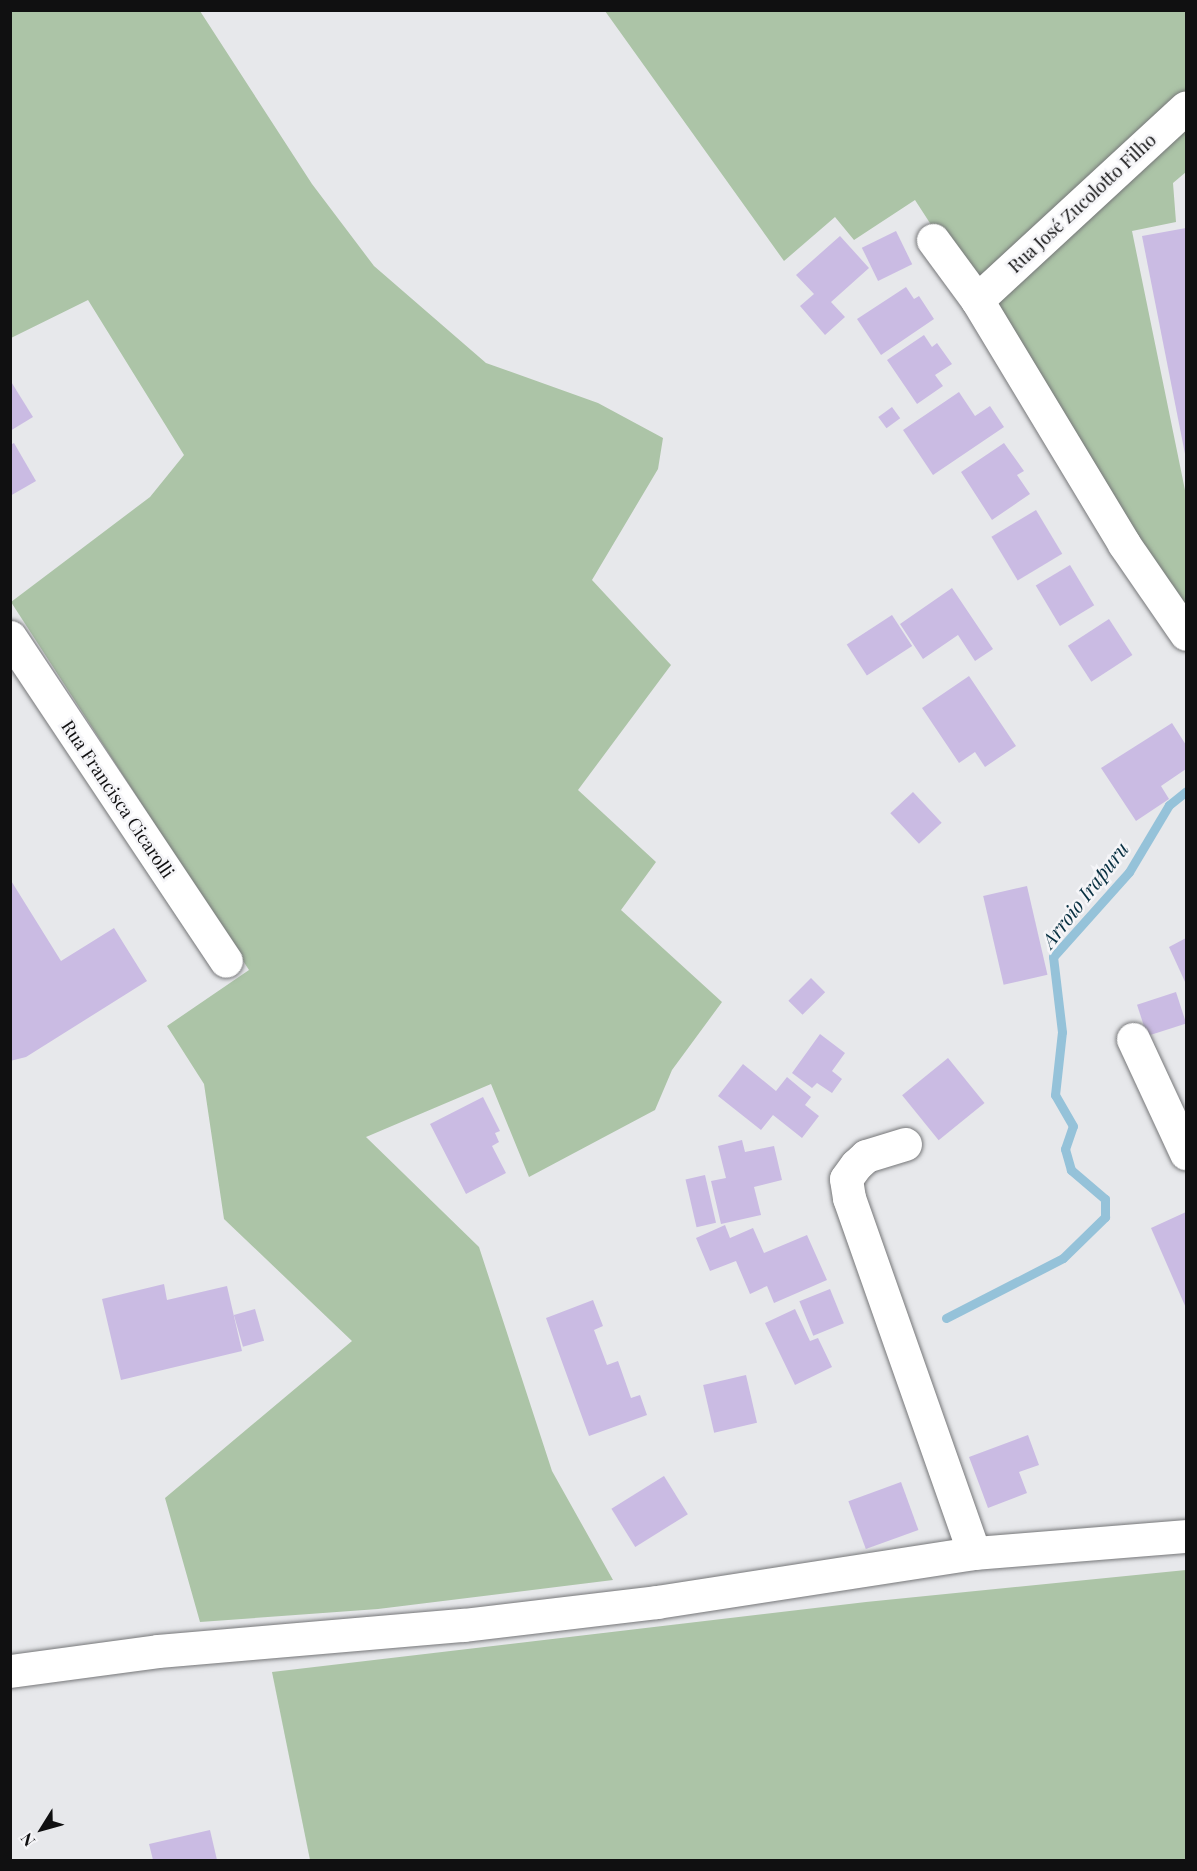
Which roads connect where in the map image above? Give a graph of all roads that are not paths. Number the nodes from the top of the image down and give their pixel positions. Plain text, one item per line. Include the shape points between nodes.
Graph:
1 (1186, 107) edge
2 (933, 240) dead end
3 (977, 300) junction
4 (1186, 633) edge
5 (10, 637) edge
6 (226, 961) dead end
7 (1133, 1039) dead end
8 (904, 1144) dead end
9 (1186, 1153) edge
10 (1186, 1536) edge
11 (974, 1553) junction
12 (10, 1671) edge

1 - 3 street, Rua José Zucolotto Filho
2 - 3 street
3 - 4 street via 1124,544
5 - 6 street, Rua Francisca Cicarolli
7 - 9 street
8 - 11 street via 866,1156 855,1165 846,1179 849,1198
10 - 11 street
11 - 12 street via 657,1602 464,1625 158,1651

